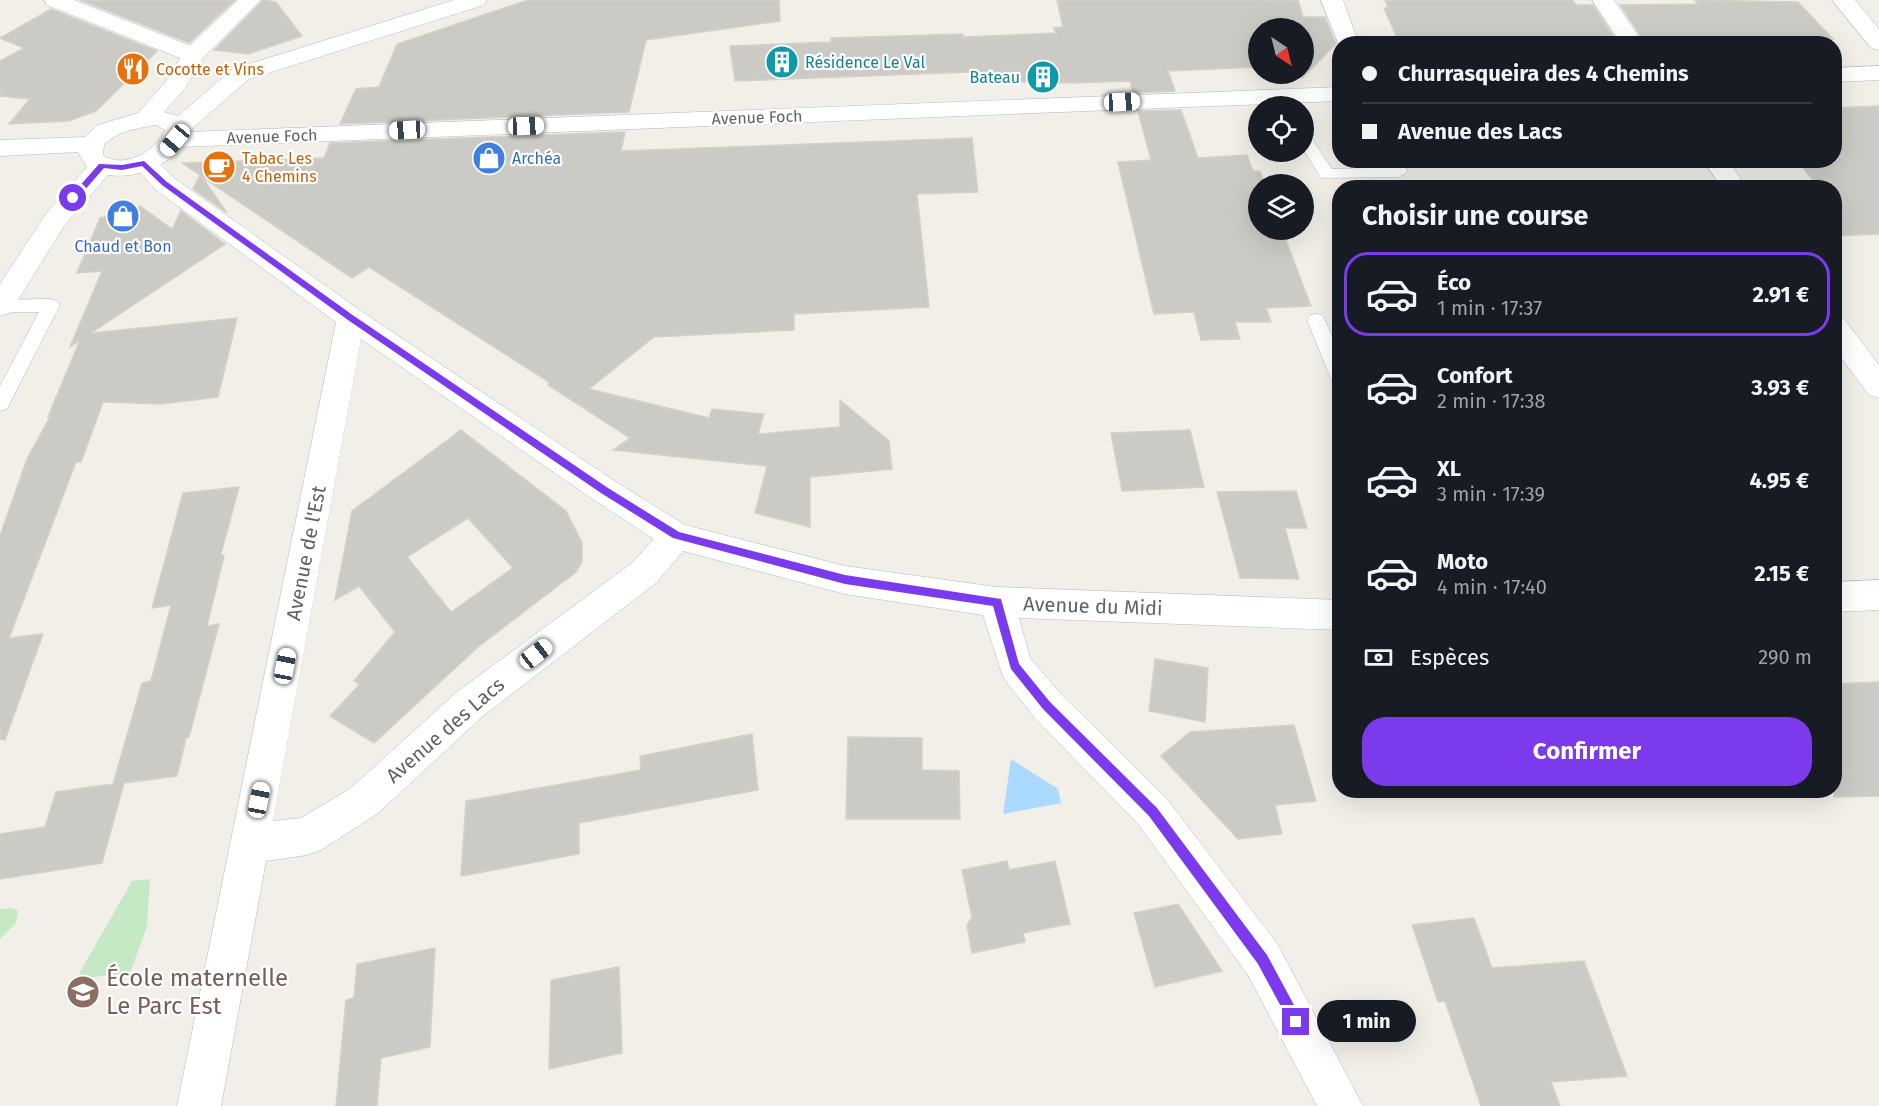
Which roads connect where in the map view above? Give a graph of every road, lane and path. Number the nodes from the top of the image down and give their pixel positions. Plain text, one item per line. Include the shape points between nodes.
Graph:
1 (55, 0) edge
2 (250, 0) edge
3 (1332, 0) edge
4 (1603, 0) edge
5 (1843, 0) edge
6 (463, 2) edge
7 (1345, 36) edge
8 (1628, 36) edge
9 (1879, 43) edge
10 (193, 55) junction
11 (233, 73) junction
12 (1879, 73) edge
13 (1842, 75) edge
14 (178, 82) junction
15 (1332, 95) edge
16 (1314, 97) edge
17 (1248, 103) edge
18 (146, 119) junction
19 (176, 134) junction
20 (0, 148) edge
21 (1314, 154) edge
22 (97, 155) junction
23 (144, 163) junction
24 (1398, 168) edge
25 (0, 306) edge
26 (351, 318) junction
27 (1316, 320) dead end
28 (1842, 337) edge
29 (1332, 360) edge
30 (1879, 387) edge
31 (0, 404) edge
32 (676, 536) junction
33 (1879, 595) edge
34 (1842, 597) edge
35 (997, 602) junction
36 (1332, 615) edge
37 (250, 844) junction
38 (200, 1106) edge
39 (1341, 1106) edge

1 - 10 street
2 - 10 street
3 - 7 street
4 - 8 street
5 - 9 street
6 - 11 street
10 - 11 street
10 - 14 street
11 - 14 street
11 - 19 street
12 - 13 street
14 - 18 street
15 - 16 street, Avenue Foch
17 - 19 street, Avenue Foch
18 - 19 street via 170,121
18 - 22 street via 122,123 102,134
19 - 23 street via 167,151
20 - 22 street
21 - 24 lane via 1327,174 1399,172
22 - 23 street via 122,167
22 - 25 street
23 - 26 street, Avenue du Midi via 165,184
25 - 31 lane via 51,305
26 - 32 street, Avenue du Midi
26 - 37 street, Avenue de l'Est
27 - 29 lane
28 - 30 street
32 - 35 street, Avenue du Midi via 845,580
32 - 37 street, Avenue des Lacs via 644,573 470,704 364,801 307,836
33 - 34 street
35 - 36 street, Avenue du Midi
35 - 39 street via 1015,666 1047,705 1153,812 1263,960
37 - 38 street, Avenue de l'Est

